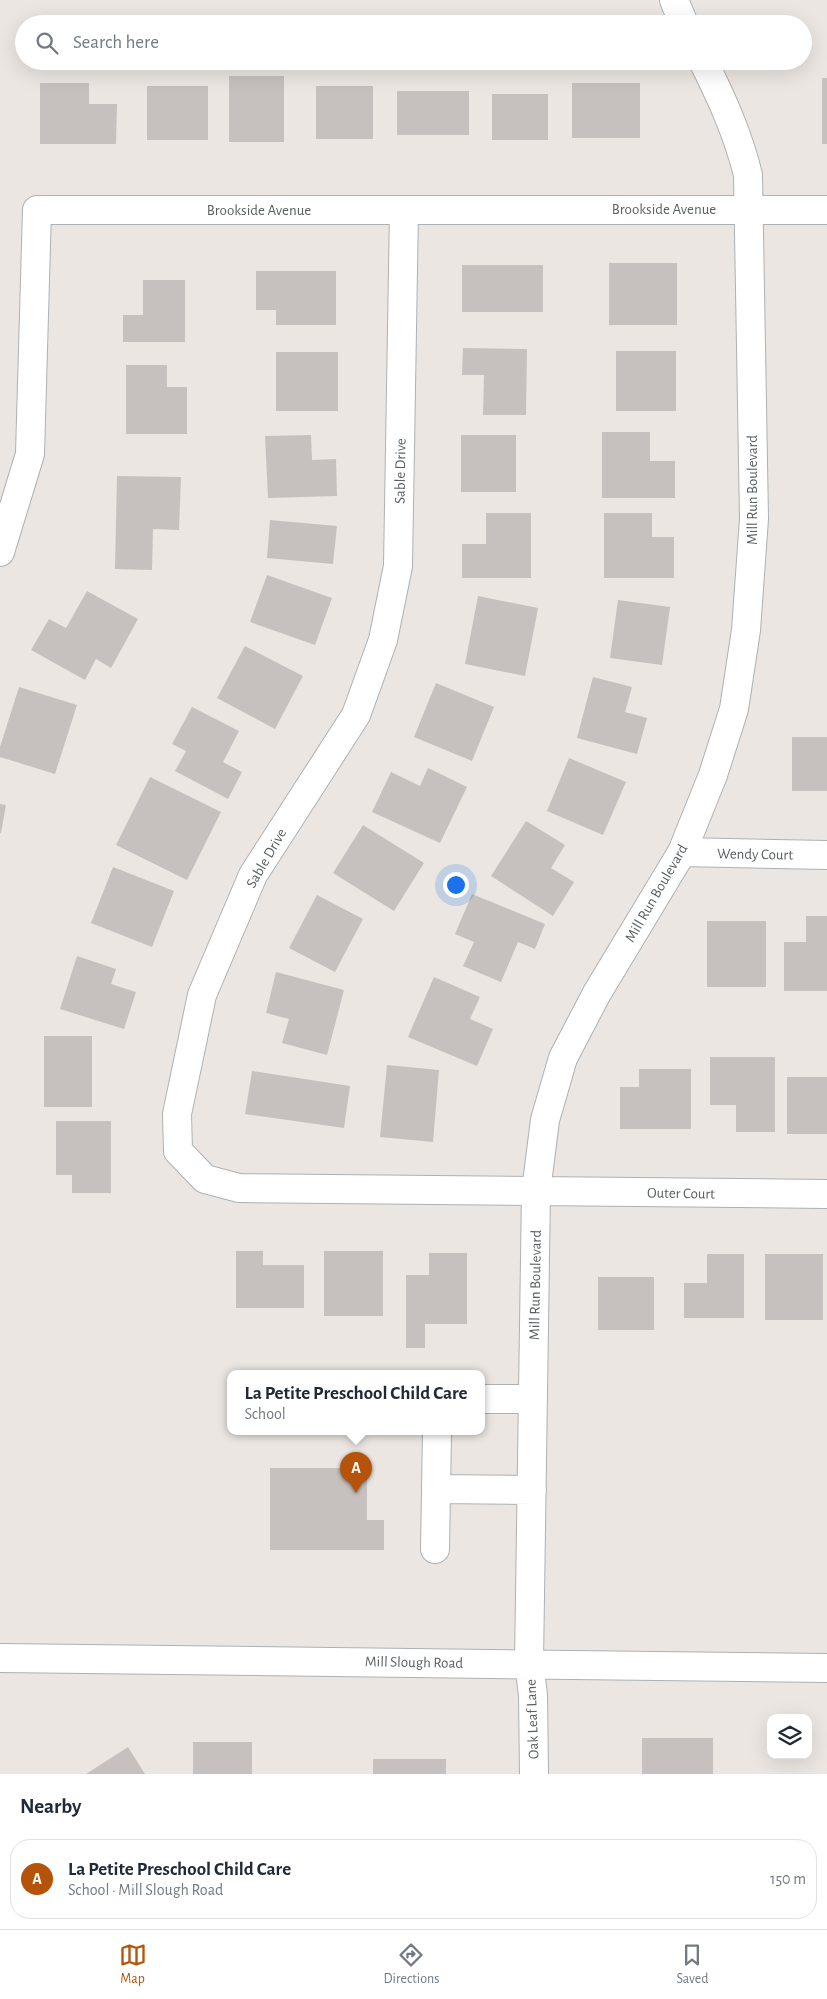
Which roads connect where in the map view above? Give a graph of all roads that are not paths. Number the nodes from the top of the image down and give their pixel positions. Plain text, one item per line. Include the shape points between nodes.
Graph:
1 (674, 0) edge
2 (680, 15) edge
3 (707, 70) edge
4 (748, 209) junction
5 (404, 210) junction
6 (827, 210) edge
7 (0, 552) edge
8 (682, 852) junction
9 (827, 855) edge
10 (536, 1191) junction
11 (827, 1194) edge
12 (485, 1399) edge
13 (533, 1399) junction
14 (437, 1435) edge
15 (436, 1489) junction
16 (532, 1490) junction
17 (435, 1550) dead end
18 (0, 1658) edge
19 (529, 1663) junction
20 (827, 1668) edge
21 (534, 1774) edge

1 - 2 street
3 - 4 street, Mill Run Boulevard via 740,142 748,175
4 - 5 street, Brookside Avenue
4 - 6 street, Brookside Avenue
4 - 8 street, Mill Run Boulevard via 754,519 746,630 734,709 713,775
5 - 7 street, Brookside Avenue via 37,210 30,454
5 - 10 street, Sable Drive via 398,566 383,640 356,715 253,875 202,995 177,1114 178,1151 205,1180 239,1188
8 - 9 street, Wendy Court
8 - 10 street, Mill Run Boulevard via 597,993 563,1058 545,1120
10 - 11 street, Outer Court
10 - 13 street, Mill Run Boulevard
12 - 13 street
13 - 16 street, Mill Run Boulevard
14 - 15 street
15 - 16 street
15 - 17 street
16 - 19 street, Mill Run Boulevard
18 - 19 street, Mill Slough Road
19 - 20 street, Mill Slough Road
19 - 21 street, Oak Leaf Lane via 533,1695

